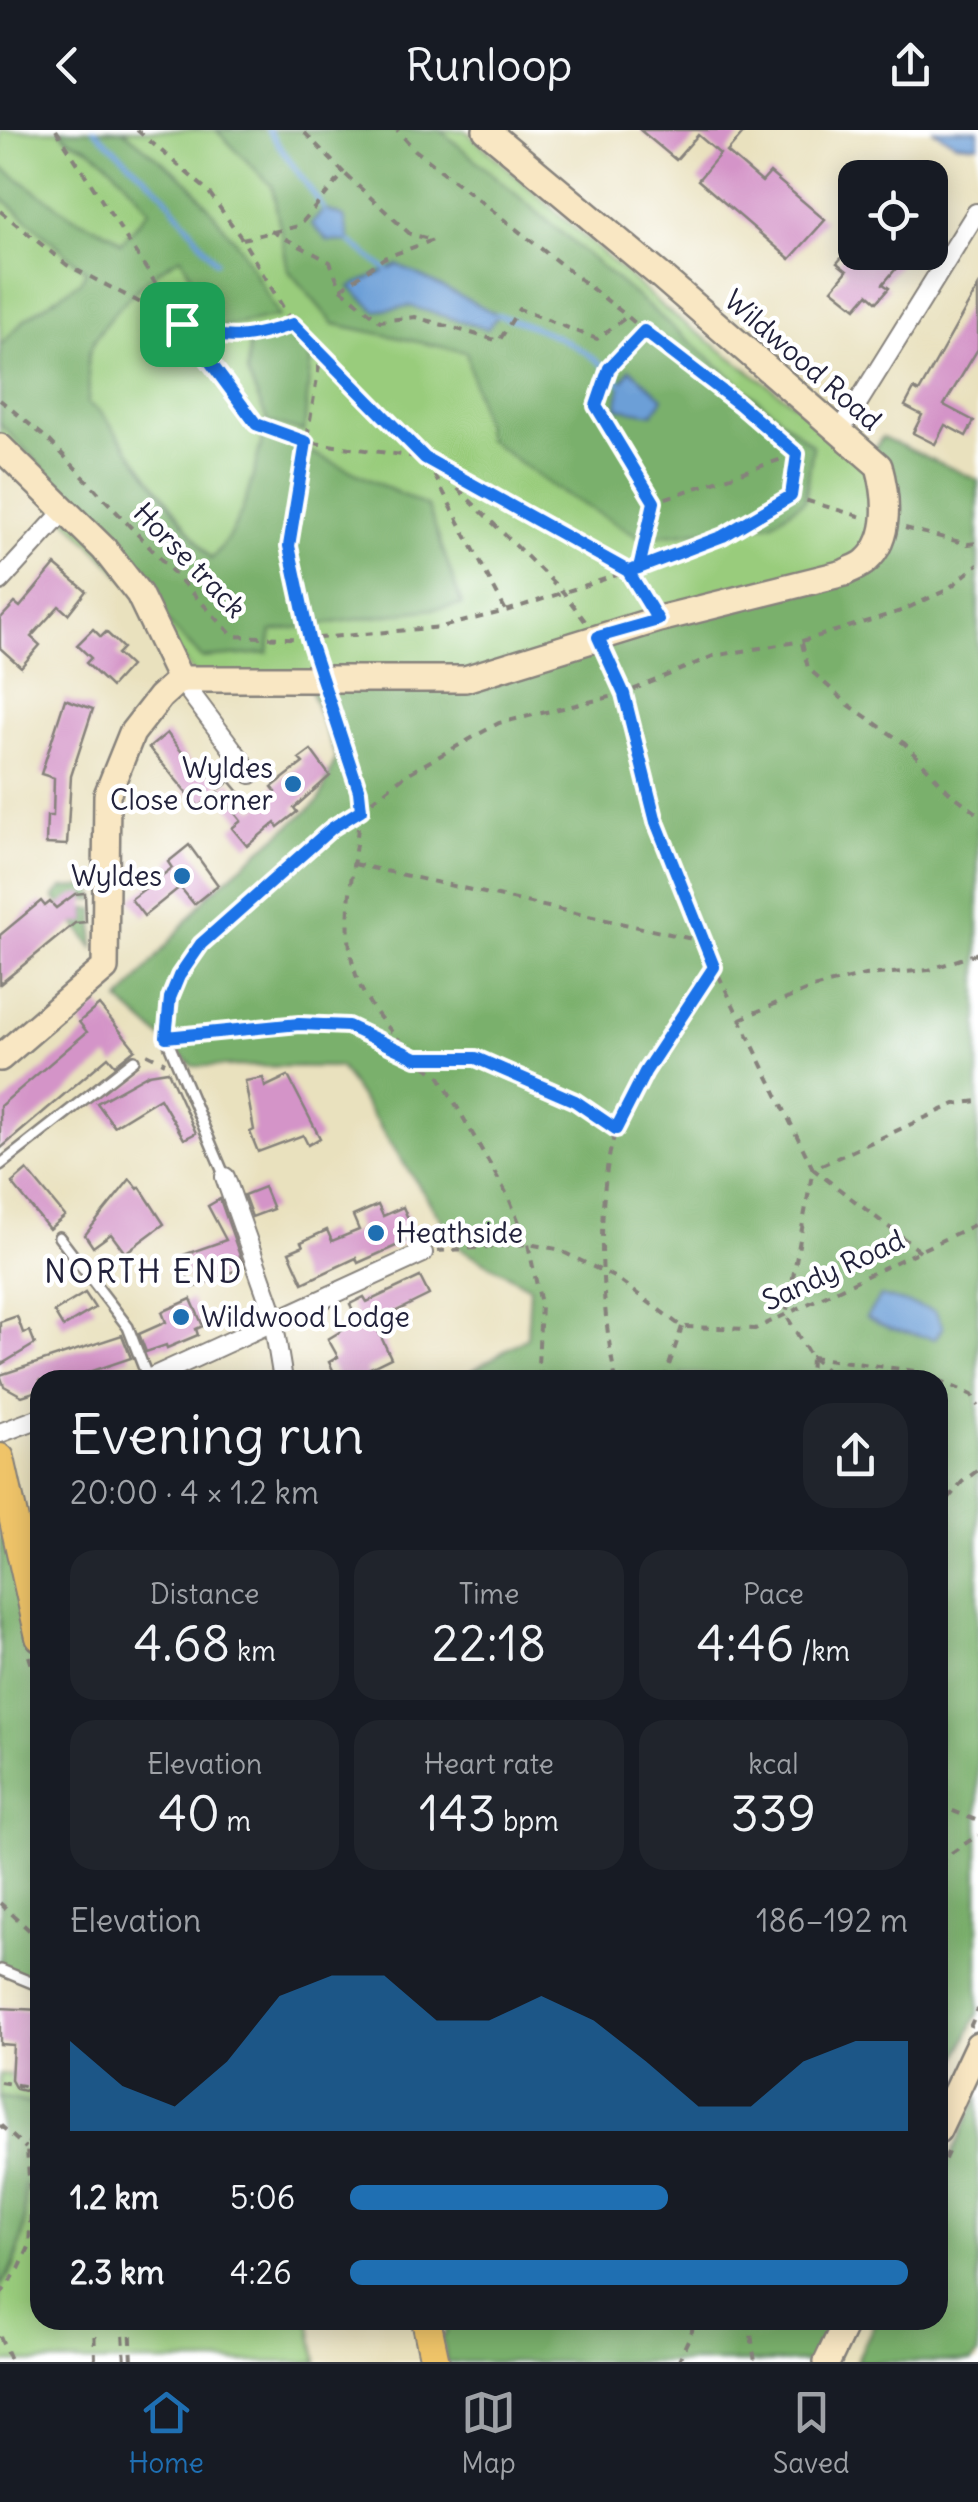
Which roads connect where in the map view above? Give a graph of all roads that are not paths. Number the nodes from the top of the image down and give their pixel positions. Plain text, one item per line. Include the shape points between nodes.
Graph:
1 (486, 130) edge
2 (976, 213) edge
3 (838, 433) junction
4 (0, 447) edge
5 (65, 510) junction
6 (0, 581) edge
7 (180, 679) junction
8 (251, 774) dead end
9 (361, 810) road end
10 (0, 1058) edge
11 (134, 1060) dead end
12 (0, 1164) edge
13 (225, 1177) joint
14 (58, 1237) dead end
15 (423, 1253) road end
16 (274, 1323) junction
17 (143, 1370) edge
18 (169, 1370) edge
19 (281, 1370) edge
20 (30, 1422) edge
21 (0, 1433) edge
22 (0, 1458) edge
23 (30, 1592) edge
24 (1, 1970) edge
25 (30, 1982) edge
26 (978, 2044) edge
27 (948, 2108) edge
28 (428, 2330) edge
29 (842, 2330) edge
30 (434, 2362) edge
31 (827, 2362) edge

1 - 3 street, Wildwood Road
2 - 3 street
3 - 7 street, Wildwood Road via 879,466 886,493 884,524 868,560 844,573 465,679
4 - 5 street
5 - 6 street
5 - 7 street via 139,594
7 - 8 street
7 - 10 street via 132,733 107,795 106,968
9 - 13 lane via 201,944 170,998 166,1037
11 - 12 lane
13 - 16 street
14 - 17 lane via 128,1327
15 - 16 street
16 - 18 street
16 - 19 street
20 - 21 street
22 - 23 main road
24 - 25 lane
26 - 27 street
28 - 30 main road
29 - 31 street

